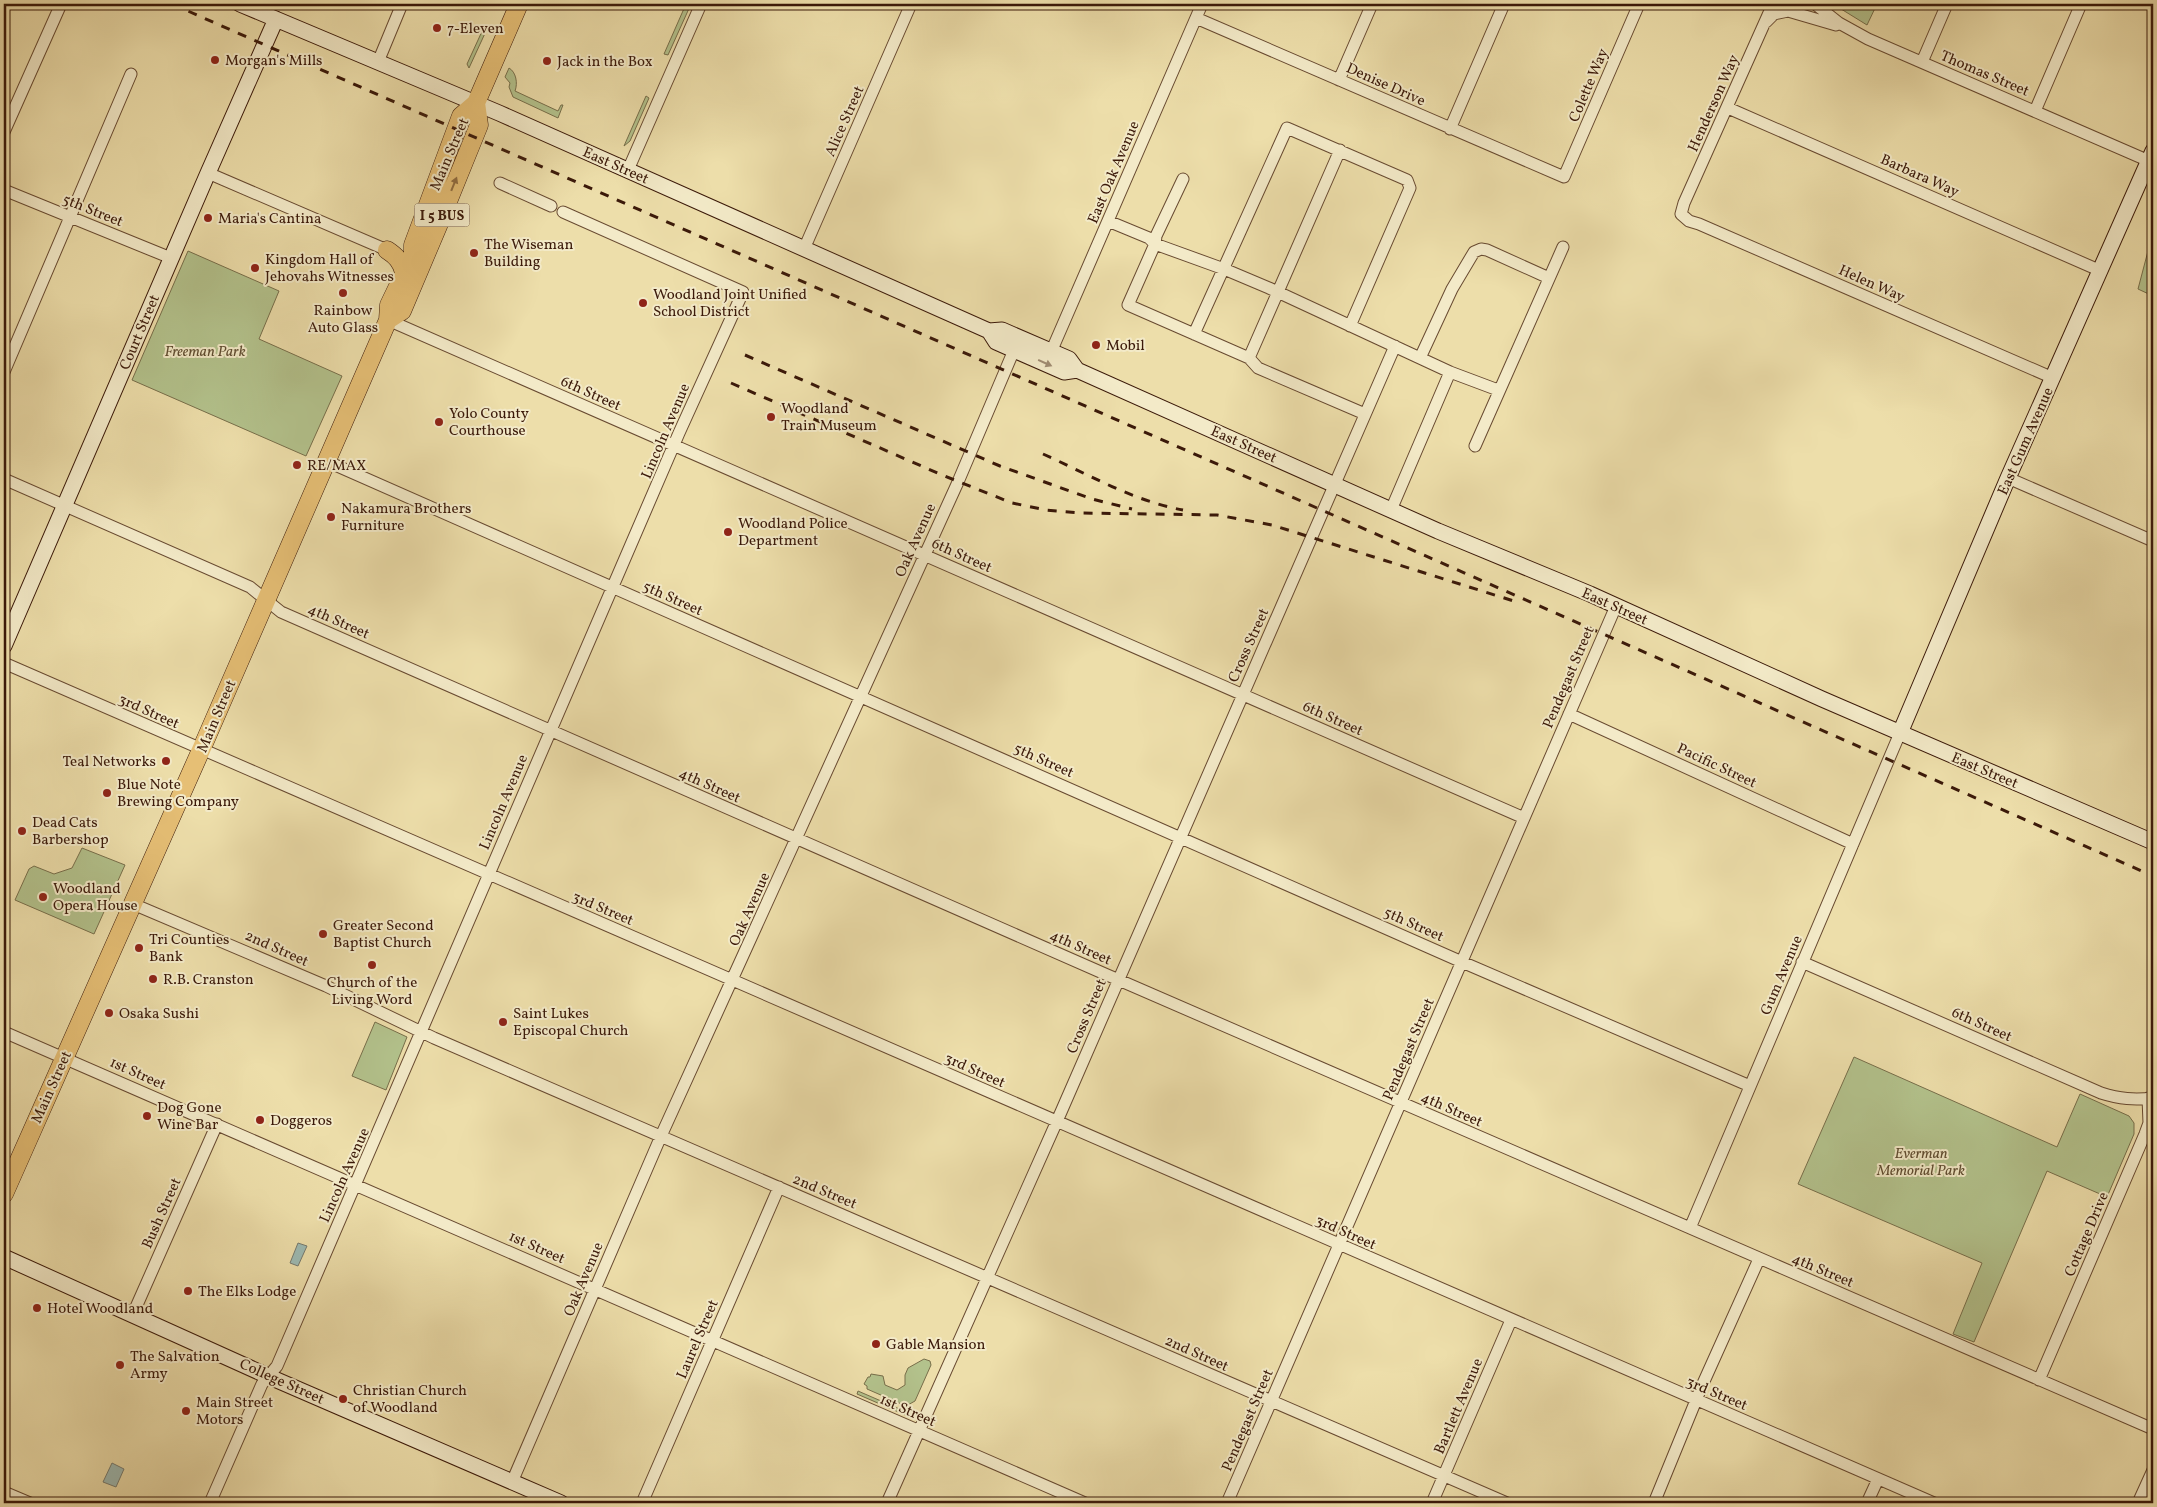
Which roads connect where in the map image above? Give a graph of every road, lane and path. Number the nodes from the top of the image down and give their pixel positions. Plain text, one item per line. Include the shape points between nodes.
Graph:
1 (61, 4) edge
2 (240, 4) edge
3 (402, 4) edge
4 (519, 4) edge
5 (701, 4) edge
6 (911, 4) edge
7 (1202, 4) edge
8 (1372, 4) edge
9 (1504, 4) edge
10 (1639, 4) edge
11 (1773, 4) edge
12 (1815, 4) edge
13 (1947, 4) edge
14 (2081, 4) edge
15 (1196, 18) junction
16 (276, 19) junction
17 (1763, 25) junction
18 (1847, 28) junction
19 (378, 62) junction
20 (1922, 62) junction
21 (131, 74) dead end
22 (1339, 80) junction
23 (476, 103) junction
24 (1728, 108) junction
25 (2035, 111) junction
26 (1450, 129) junction
27 (4, 132) edge
28 (1340, 150) junction
29 (2151, 156) edge
30 (628, 170) junction
31 (208, 173) junction
32 (1564, 178) joint
33 (1184, 179) dead end
34 (500, 184) dead end
35 (4, 190) edge
36 (551, 206) dead end
37 (564, 212) dead end
38 (1681, 214) joint
39 (71, 217) junction
40 (1108, 221) junction
41 (1156, 244) junction
42 (413, 245) junction
43 (1562, 247) dead end
44 (804, 249) junction
45 (387, 250) junction
46 (171, 258) junction
47 (1224, 269) junction
48 (2101, 271) junction
49 (404, 272) junction
50 (1549, 278) junction
51 (1277, 294) junction
52 (387, 322) junction
53 (1350, 326) junction
54 (989, 331) junction
55 (1194, 334) junction
56 (1395, 346) junction
57 (1014, 350) junction
58 (1051, 352) junction
59 (1249, 358) junction
60 (1420, 358) junction
61 (1077, 370) junction
62 (4, 372) edge
63 (1450, 372) junction
64 (2053, 378) junction
65 (1498, 390) junction
66 (1366, 414) junction
67 (674, 446) junction
68 (1474, 446) dead end
69 (326, 462) junction
70 (2008, 478) junction
71 (4, 479) edge
72 (1334, 485) junction
73 (64, 505) junction
74 (1391, 510) junction
75 (2153, 541) edge
76 (924, 556) junction
77 (613, 588) junction
78 (266, 599) junction
79 (1616, 606) junction
80 (4, 646) edge
81 (4, 663) edge
82 (1242, 694) junction
83 (861, 696) junction
84 (1569, 714) junction
85 (551, 731) junction
86 (1900, 733) junction
87 (202, 750) junction
88 (1524, 818) junction
89 (1180, 837) junction
90 (797, 839) junction
91 (2153, 842) edge
92 (1853, 844) junction
93 (488, 875) junction
94 (133, 904) junction
95 (1462, 962) junction
96 (1802, 962) junction
97 (1118, 980) junction
98 (732, 981) junction
99 (4, 1032) edge
100 (421, 1032) junction
101 (64, 1058) junction
102 (1750, 1086) junction
103 (2151, 1098) edge
104 (1401, 1103) junction
105 (1056, 1122) junction
106 (217, 1124) junction
107 (661, 1136) junction
108 (356, 1184) junction
109 (778, 1187) junction
110 (4, 1194) edge
111 (1690, 1228) junction
112 (1339, 1245) junction
113 (4, 1257) edge
114 (1758, 1259) junction
115 (987, 1278) junction
116 (595, 1289) junction
117 (133, 1314) junction
118 (1512, 1320) junction
119 (712, 1341) junction
120 (269, 1375) junction
121 (2039, 1380) junction
122 (1697, 1401) junction
123 (1271, 1402) junction
124 (2153, 1430) edge
125 (919, 1431) junction
126 (2153, 1470) edge
127 (1443, 1477) junction
128 (1878, 1479) junction
129 (512, 1482) junction
130 (4, 1492) edge
131 (553, 1502) edge
132 (30, 1503) edge
133 (210, 1503) edge
134 (642, 1503) edge
135 (887, 1503) edge
136 (1085, 1503) edge
137 (1227, 1503) edge
138 (1432, 1503) edge
139 (1507, 1503) edge
140 (1654, 1503) edge
141 (1867, 1503) edge
142 (1934, 1503) edge
143 (2138, 1503) edge

1 - 27 street
2 - 16 main road, East Street
3 - 19 street
4 - 23 main road, I 5 BUS
5 - 30 street
6 - 44 street, Alice Street
7 - 15 street, East Oak Avenue
8 - 22 street
9 - 26 street
10 - 32 street, Colette Way
11 - 17 street, Henderson Way
12 - 18 street, Thomas Street
13 - 20 street
14 - 25 street
15 - 22 street, Denise Drive
15 - 40 street, East Oak Avenue
16 - 19 main road, East Street
16 - 31 main road, Court Street
17 - 18 street via 1774,14 1788,11
17 - 24 street, Henderson Way
18 - 20 street, Thomas Street
19 - 23 main road, East Street
20 - 25 street, Thomas Street
21 - 39 street
22 - 26 street, Denise Drive
23 - 30 main road, East Street
23 - 42 main road, Main Street / I 5 BUS via 461,116
52 -> 23 main road, Main Street / I 5 BUS via 402,311 479,126
24 - 38 street, Henderson Way
24 - 48 street, Barbara Way
25 - 29 street, Thomas Street
26 - 32 street, Denise Drive
28 - 47 street via 1287,128
28 - 51 street
28 - 53 street via 1407,180 1410,188
29 - 48 main road, East Gum Avenue
30 - 44 main road, East Street
31 - 45 street
31 - 46 main road, Court Street
33 - 41 street via 1156,236
34 - 36 street
35 - 39 street, 5th Street
37 - 67 street, Lincoln Avenue via 743,292
38 - 64 street, Helen Way via 1690,221
39 - 46 street, 5th Street
39 - 62 street
40 - 41 street
40 - 58 street, East Oak Avenue
41 - 47 street
41 - 55 street via 1128,305
42 - 45 main road via 406,251
42 - 49 main road, Main Street / I 5 BUS via 413,255
43 - 50 street
44 - 54 main road, East Street
45 - 49 main road via 402,263
46 - 73 main road, Court Street
47 - 51 street
47 - 55 street
48 - 64 main road, East Gum Avenue
49 - 52 main road, Main Street / I 5 BUS via 389,305
50 - 60 street via 1487,250 1474,252 1452,289
50 - 65 street
51 - 53 street
51 - 59 street
52 - 67 street, 6th Street
52 - 69 main road, Main Street / I 5 BUS
53 - 56 street
54 - 57 main road, East Street via 996,342
54 - 58 main road, East Street via 1002,330
55 - 59 street
56 - 60 street
56 - 66 street, Cross Street
57 -> 61 main road, East Street via 1064,372
57 - 76 street, Oak Avenue
58 - 61 main road, East Street via 1069,360
59 - 66 street via 1258,368
60 - 63 street
61 - 72 main road, East Street
63 - 65 street
63 - 74 street
64 - 70 main road, East Gum Avenue
65 - 68 street
66 - 72 street, Cross Street
67 - 76 street, 6th Street
67 - 77 street, Lincoln Avenue
69 - 77 street, 5th Street
69 - 78 main road, Main Street / I 5 BUS
70 - 75 street
70 - 86 main road, East Gum Avenue
71 - 73 street, 4th Street
72 - 74 main road, East Street
72 - 82 street, Cross Street
73 - 78 street, 4th Street via 250,587
73 - 80 main road, Court Street
74 - 79 main road, East Street
76 - 82 street, 6th Street
76 - 83 street, Oak Avenue
77 - 83 street, 5th Street
77 - 85 street, Lincoln Avenue
78 - 85 street, 4th Street via 281,612
78 - 87 main road, Main Street / I 5 BUS
79 - 84 street, Pendegast Street
79 - 86 main road, East Street
81 - 87 street, 3rd Street
82 - 88 street, 6th Street
82 - 89 street, Cross Street
83 - 89 street, 5th Street
83 - 90 street, Oak Avenue
84 - 88 street, Pendegast Street
84 - 92 street, Pacific Street
85 - 90 street, 4th Street
85 - 93 street, Lincoln Avenue
86 - 91 main road, East Street
86 - 92 street, Gum Avenue
87 - 93 street, 3rd Street
87 - 94 main road, Main Street / I 5 BUS
88 - 95 street, Pendegast Street
89 - 95 street, 5th Street
89 - 97 street, Cross Street
90 - 97 street, 4th Street
90 - 98 street, Oak Avenue
92 - 96 street, Gum Avenue
93 - 98 street, 3rd Street
93 - 100 street, Lincoln Avenue
94 - 100 street, 2nd Street via 326,986
94 - 101 main road, Main Street / I 5 BUS
95 - 102 street, 5th Street
95 - 104 street, Pendegast Street
96 - 102 street, Gum Avenue
96 - 103 street, 6th Street via 2102,1093 2118,1098
97 - 104 street, 4th Street
97 - 105 street, Cross Street
98 - 105 street, 3rd Street
98 - 107 street, Oak Avenue
99 - 101 street, 1st Street
100 - 107 street, 2nd Street
100 - 108 street, Lincoln Avenue
101 - 106 street, 1st Street
101 - 110 main road, Main Street / I 5 BUS
102 - 111 street, Gum Avenue
103 - 121 street, Cottage Drive via 2145,1134
104 - 111 street, 4th Street
104 - 112 street, Pendegast Street
105 - 112 street, 3rd Street
105 - 115 street, Cross Street
106 - 108 street, 1st Street
106 - 117 street, Bush Street
107 - 109 street, 2nd Street
107 - 116 street, Oak Avenue
108 - 116 street, 1st Street
108 - 120 street, Lincoln Avenue via 277,1366
109 - 115 street, 2nd Street
109 - 119 street, Laurel Street
111 - 114 street, 4th Street
112 - 118 street, 3rd Street
112 - 123 street, Pendegast Street
113 - 117 main road, College Street
114 - 121 street, 4th Street
114 - 122 street
115 - 123 street, 2nd Street
115 - 125 street, Cross Street
116 - 119 street, 1st Street
116 - 129 street, Oak Avenue
117 - 120 main road, College Street
118 - 122 street, 3rd Street
118 - 127 street, Bartlett Avenue
119 - 125 street, 1st Street
119 - 134 street, Laurel Street
120 - 129 main road, College Street
120 - 133 street, Lincoln Avenue via 262,1384
121 - 124 street, 4th Street
122 - 128 street, 3rd Street
122 - 140 street
123 - 127 street, 2nd Street
123 - 137 street, Pendegast Street
125 - 135 street, Cross Street
125 - 136 street, 1st Street
126 - 143 street
127 - 138 street, Bartlett Avenue
127 - 139 street, 2nd Street
128 - 141 street
128 - 142 street, 3rd Street
129 - 131 main road, College Street
130 - 132 street

